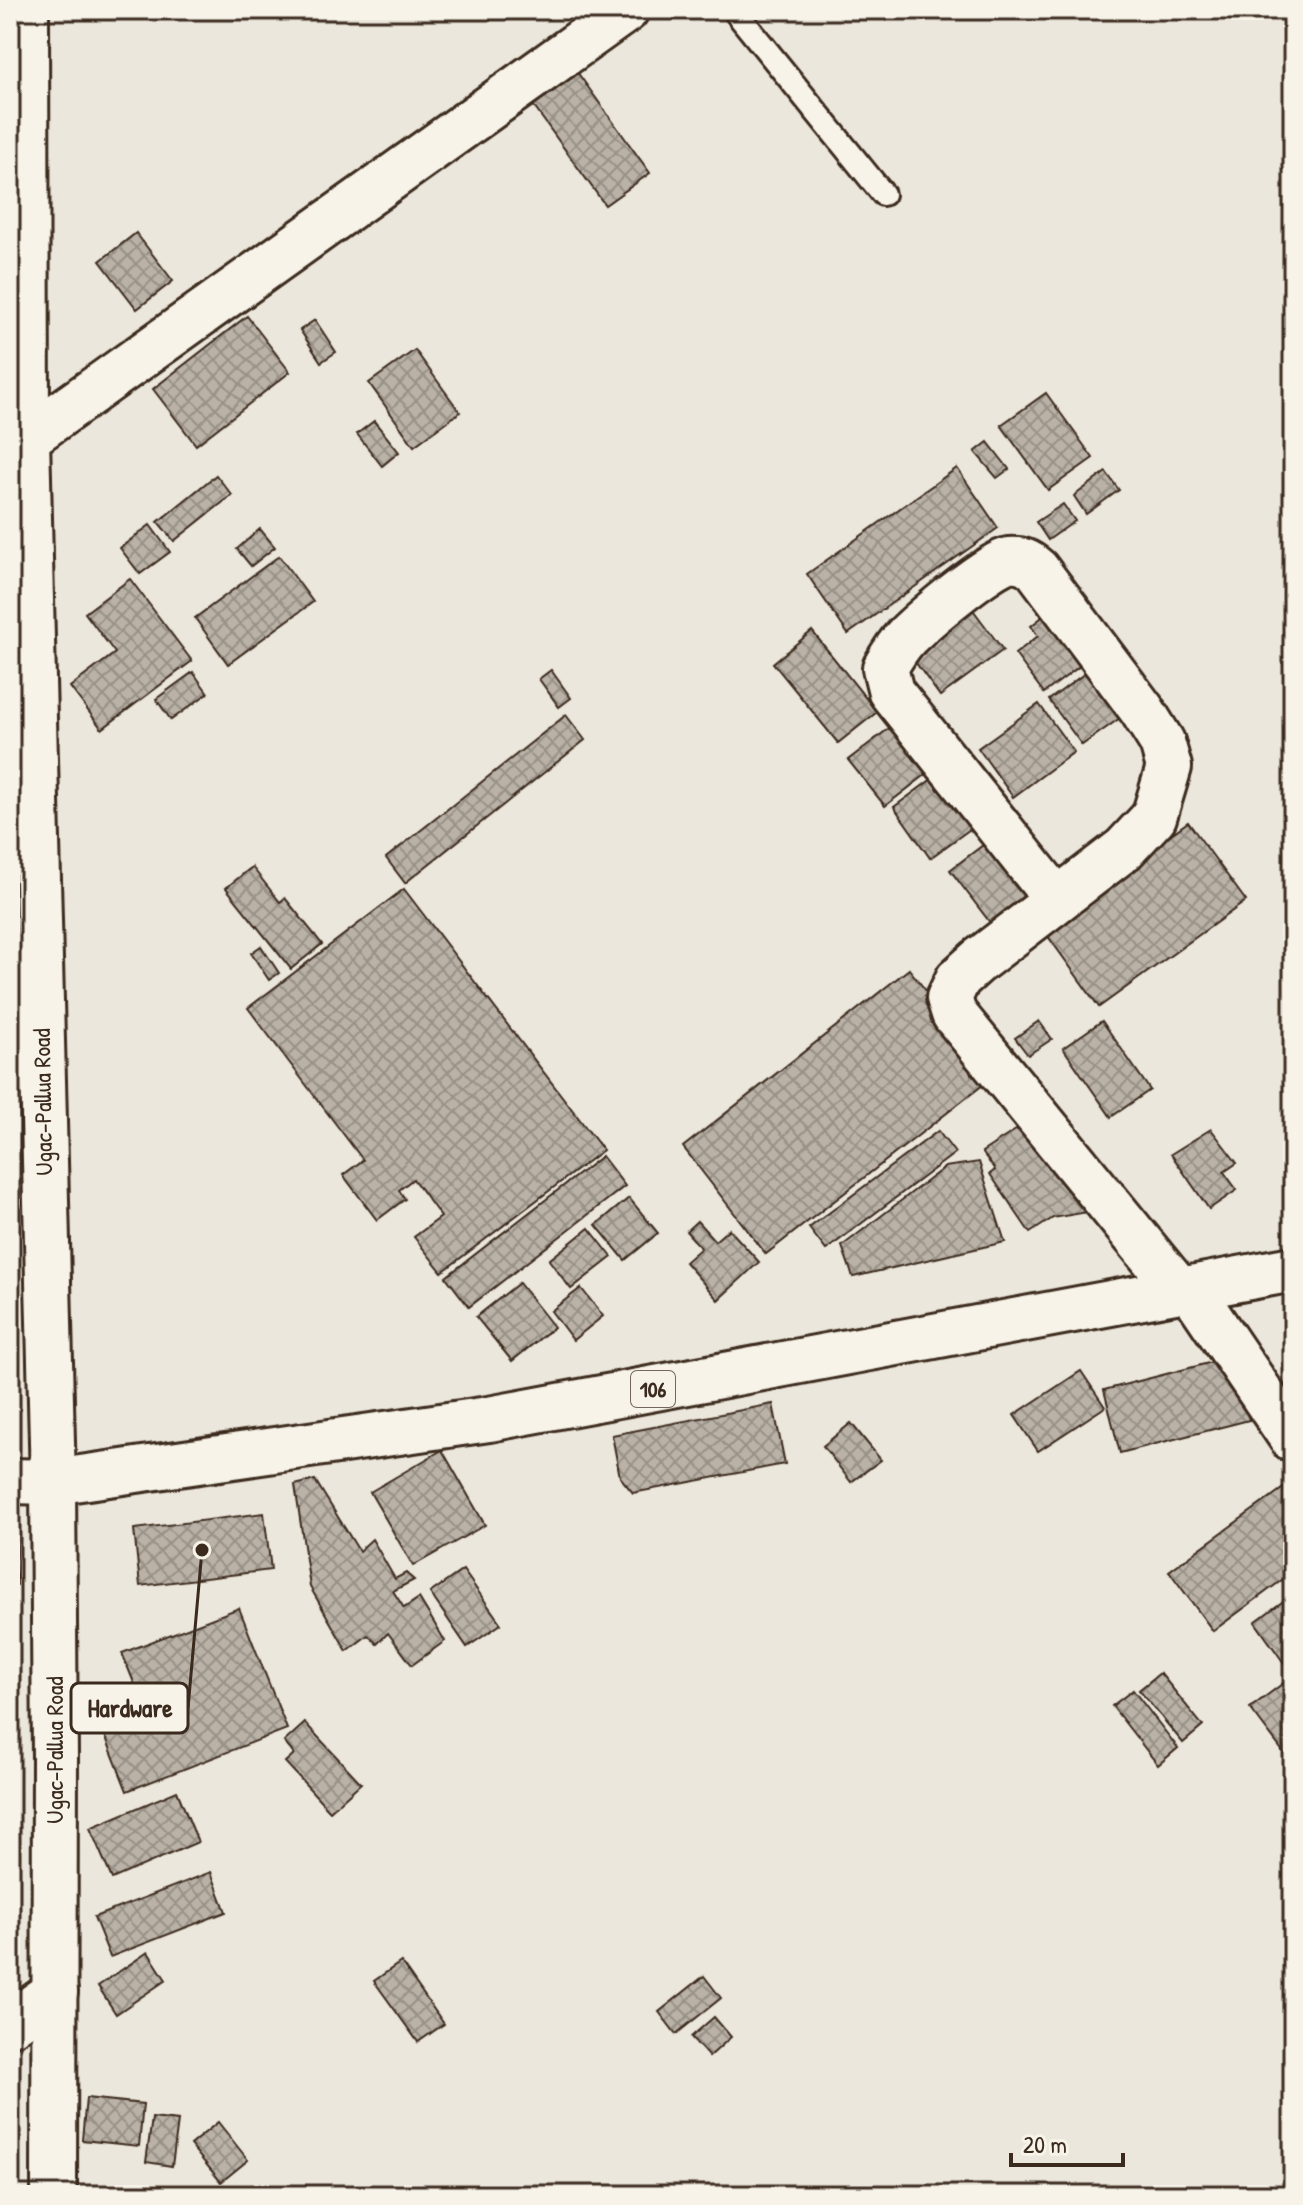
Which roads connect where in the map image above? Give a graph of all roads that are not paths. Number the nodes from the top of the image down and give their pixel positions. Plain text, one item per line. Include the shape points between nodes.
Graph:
1 (26, 10) edge
2 (626, 10) edge
3 (734, 10) edge
4 (883, 194) dead end
5 (27, 438) junction
6 (1057, 900) junction
7 (1293, 1269) edge
8 (1185, 1289) junction
9 (1293, 1440) edge
10 (10, 1481) edge
11 (53, 1482) junction
12 (55, 1992) junction
13 (10, 2024) edge
14 (54, 2195) edge

1 - 5 main road, Ugac-Pallua Road
2 - 5 main road
3 - 4 lane
5 - 11 main road, Ugac-Pallua Road
6 - 6 main road via 1124,849 1154,817 1169,767 1162,742 1142,710 1037,570 1024,560 1006,560 906,637 885,668 891,692
6 - 8 main road via 958,979 951,1006
7 - 8 main road, 106
8 - 9 main road
8 - 11 main road, 106 via 489,1419
10 - 11 main road, 106
11 - 12 main road, Ugac-Pallua Road
12 - 13 main road
12 - 14 main road, Ugac-Pallua Road

